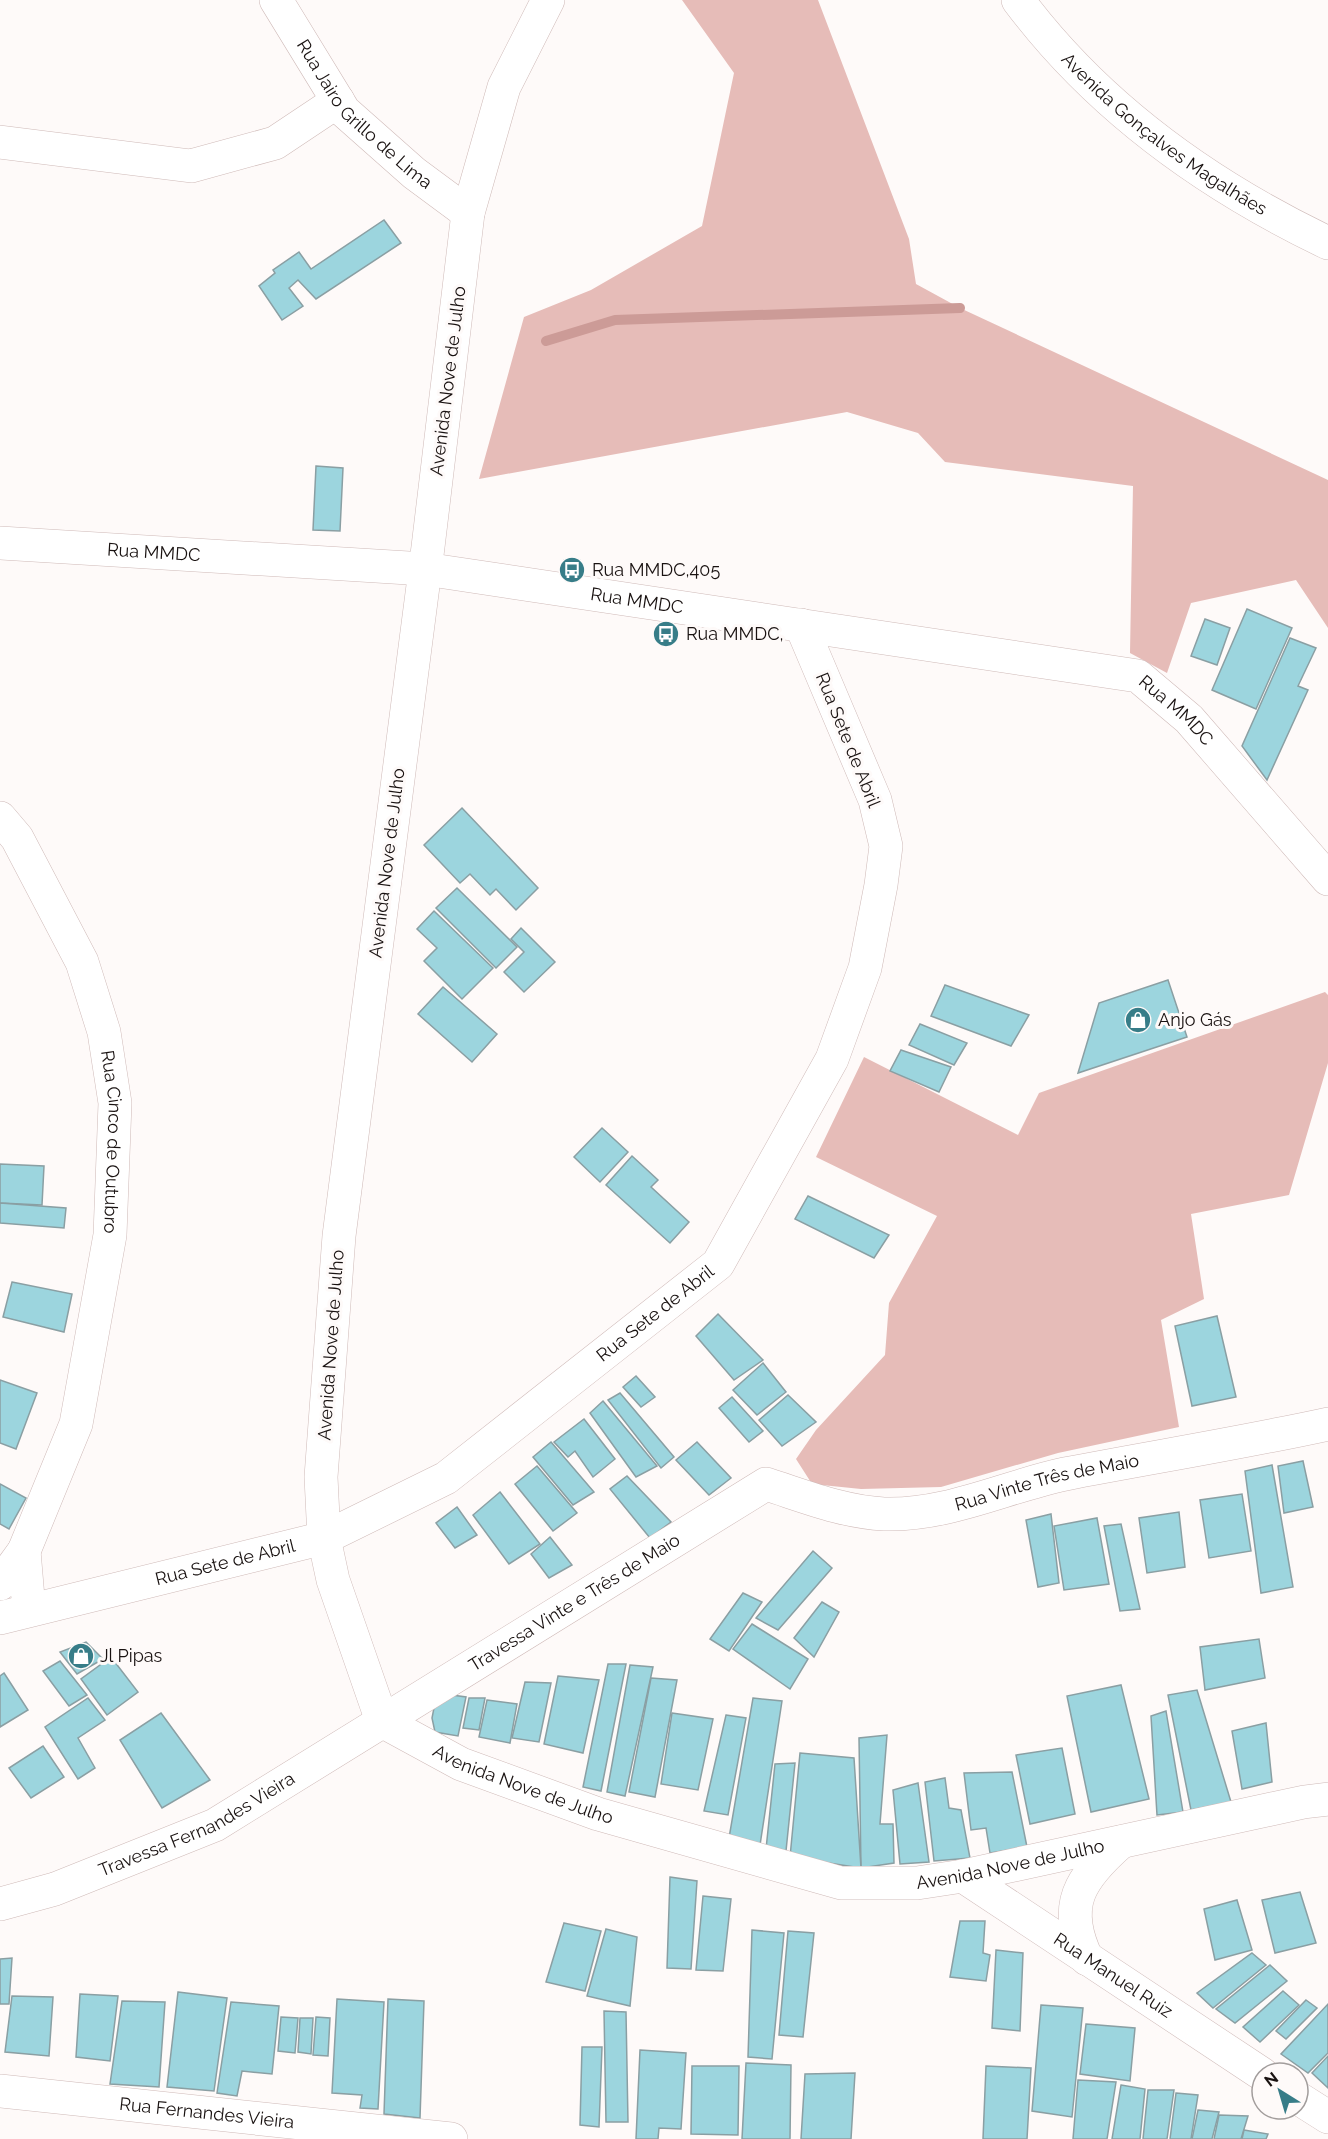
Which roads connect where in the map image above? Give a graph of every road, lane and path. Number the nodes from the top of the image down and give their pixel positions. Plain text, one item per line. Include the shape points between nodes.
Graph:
1 (276, 0) edge
2 (548, 0) edge
3 (1018, 0) edge
4 (338, 101) junction
5 (0, 142) edge
6 (468, 213) junction
7 (1328, 243) edge
8 (0, 543) edge
9 (425, 569) junction
10 (801, 625) junction
11 (0, 818) edge
12 (1328, 879) edge
13 (1328, 1424) edge
14 (766, 1484) joint
15 (324, 1538) junction
16 (24, 1551) junction
17 (0, 1584) edge
18 (15, 1614) edge
19 (382, 1721) junction
20 (1328, 1799) edge
21 (1121, 1842) junction
22 (963, 1876) junction
23 (0, 1904) edge
24 (1087, 1959) junction
25 (1250, 2066) edge
26 (0, 2091) edge
27 (1310, 2106) edge
28 (1328, 2117) edge
29 (451, 2139) edge

1 - 4 street, Rua Jairo Grillo de Lima
2 - 6 street, Avenida Nove de Julho via 504,87
3 - 7 street, Avenida Gonçalves Magalhães via 1101,94 1188,164 1297,229
4 - 5 street via 275,143 191,166
4 - 6 street, Rua Jairo Grillo de Lima via 344,111 414,173
6 - 9 street, Avenida Nove de Julho
8 - 9 street, Rua MMDC
9 - 10 street, Rua MMDC
9 - 15 street, Avenida Nove de Julho via 339,1236 321,1477
10 - 12 street, Rua MMDC via 1138,676 1188,719
10 - 15 street, Rua Sete de Abril via 874,800 886,846 865,968 832,1059 718,1264 446,1478
11 - 16 street, Rua Cinco de Outubro via 17,838 82,962 104,1032 115,1103 110,1235 76,1425
13 - 14 street, Rua Vinte Três de Maio via 1063,1475 929,1512 883,1514 840,1508
14 - 19 street, Travessa Vinte e Três de Maio
15 - 18 street, Rua Sete de Abril
15 - 19 street, Avenida Nove de Julho via 333,1580
16 - 17 street, Rua Cinco de Outubro
16 - 18 street, Rua Cinco de Outubro
19 - 22 street, Avenida Nove de Julho via 461,1764 598,1814 841,1883 917,1884
19 - 23 street, Travessa Fernandes Vieira via 215,1825 55,1888
20 - 21 street, Avenida Nove de Julho
21 - 22 street, Avenida Nove de Julho
21 - 24 street via 1093,1867 1078,1895 1073,1917
22 - 24 street, Rua Manuel Ruiz
24 - 25 street, Rua Manuel Ruiz
26 - 29 street, Rua Fernandes Vieira
27 - 28 street

